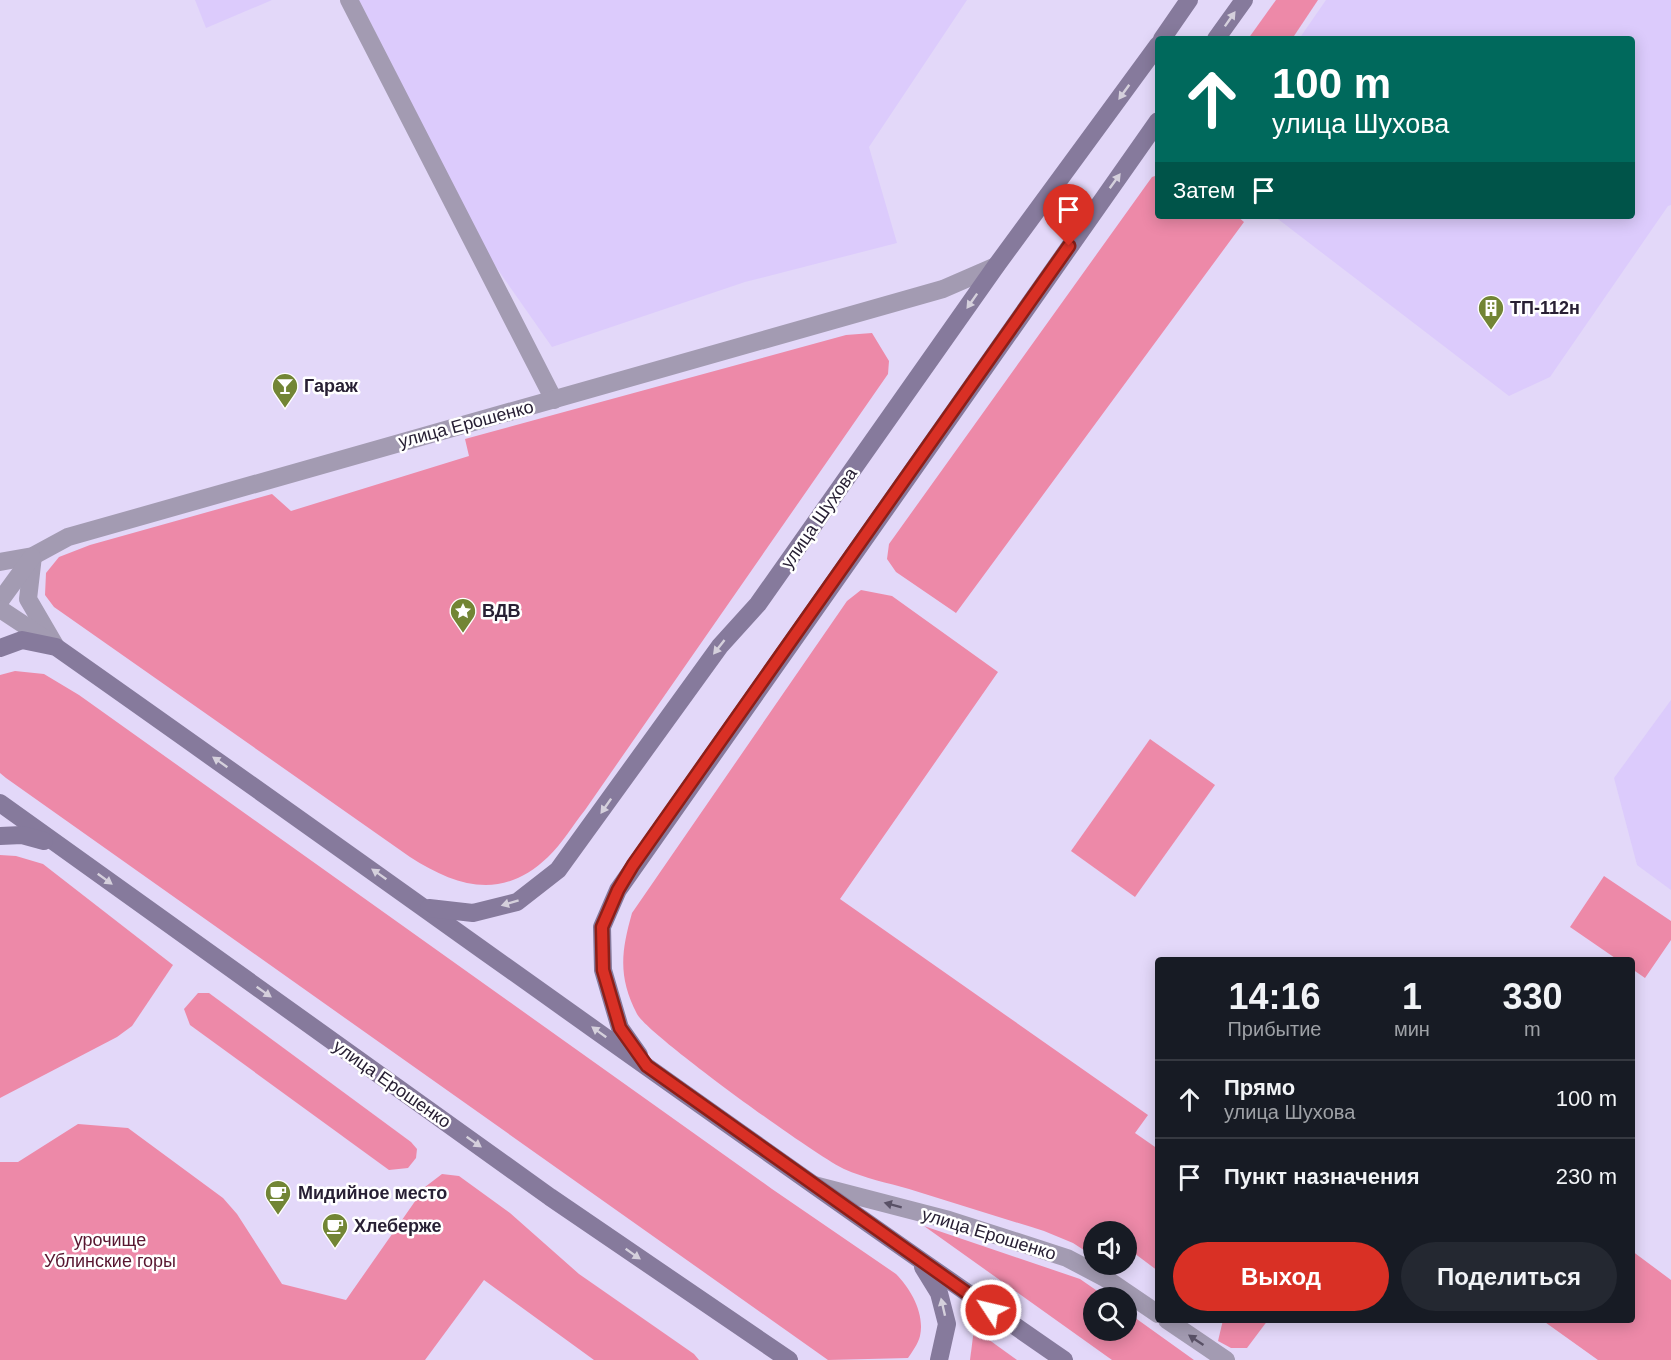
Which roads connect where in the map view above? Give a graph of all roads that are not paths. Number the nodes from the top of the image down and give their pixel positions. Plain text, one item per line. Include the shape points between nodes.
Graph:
1 (349, 0) edge
2 (1189, 0) edge
3 (1244, 0) edge
4 (1164, 36) edge
5 (1218, 36) edge
6 (1155, 49) edge
7 (1155, 125) edge
8 (996, 266) junction
9 (554, 400) junction
10 (33, 556) junction
11 (0, 562) edge
12 (0, 601) edge
13 (0, 609) edge
14 (57, 647) junction
15 (0, 648) edge
16 (0, 803) edge
17 (0, 836) edge
18 (57, 845) junction
19 (427, 908) junction
20 (647, 1066) junction
21 (808, 1183) junction
22 (918, 1260) junction
23 (1155, 1312) edge
24 (1171, 1323) edge
25 (789, 1360) edge
26 (939, 1360) edge
27 (1064, 1360) edge
28 (1226, 1360) edge

1 - 9 street
2 - 4 main road
5 -> 3 main road
6 -> 8 main road, улица Шухова
20 -> 7 main road via 620,1028 603,970 602,927 618,890
8 - 9 street, улица Ерошенко via 943,290
8 -> 19 main road, улица Шухова via 758,604 720,646 558,870 517,902 473,913
9 - 10 street, улица Ерошенко via 68,537
10 - 11 street
10 - 12 street
10 - 14 street, улица Ерошенко via 28,599
13 - 14 street, улица Ерошенко
14 - 15 main road, улица Ерошенко via 22,640
19 -> 14 main road, улица Ерошенко
16 - 18 main road, улица Ерошенко
17 - 18 main road via 22,835
18 -> 25 main road, улица Ерошенко via 550,1197
20 -> 19 main road, улица Ерошенко
20 - 21 main road, улица Ерошенко
21 - 22 main road, улица Ерошенко
23 -> 21 street, улица Ерошенко via 1067,1258 949,1220
26 -> 22 main road, улица Ерошенко via 946,1324 939,1293
22 - 27 main road, улица Ерошенко
28 -> 24 street

